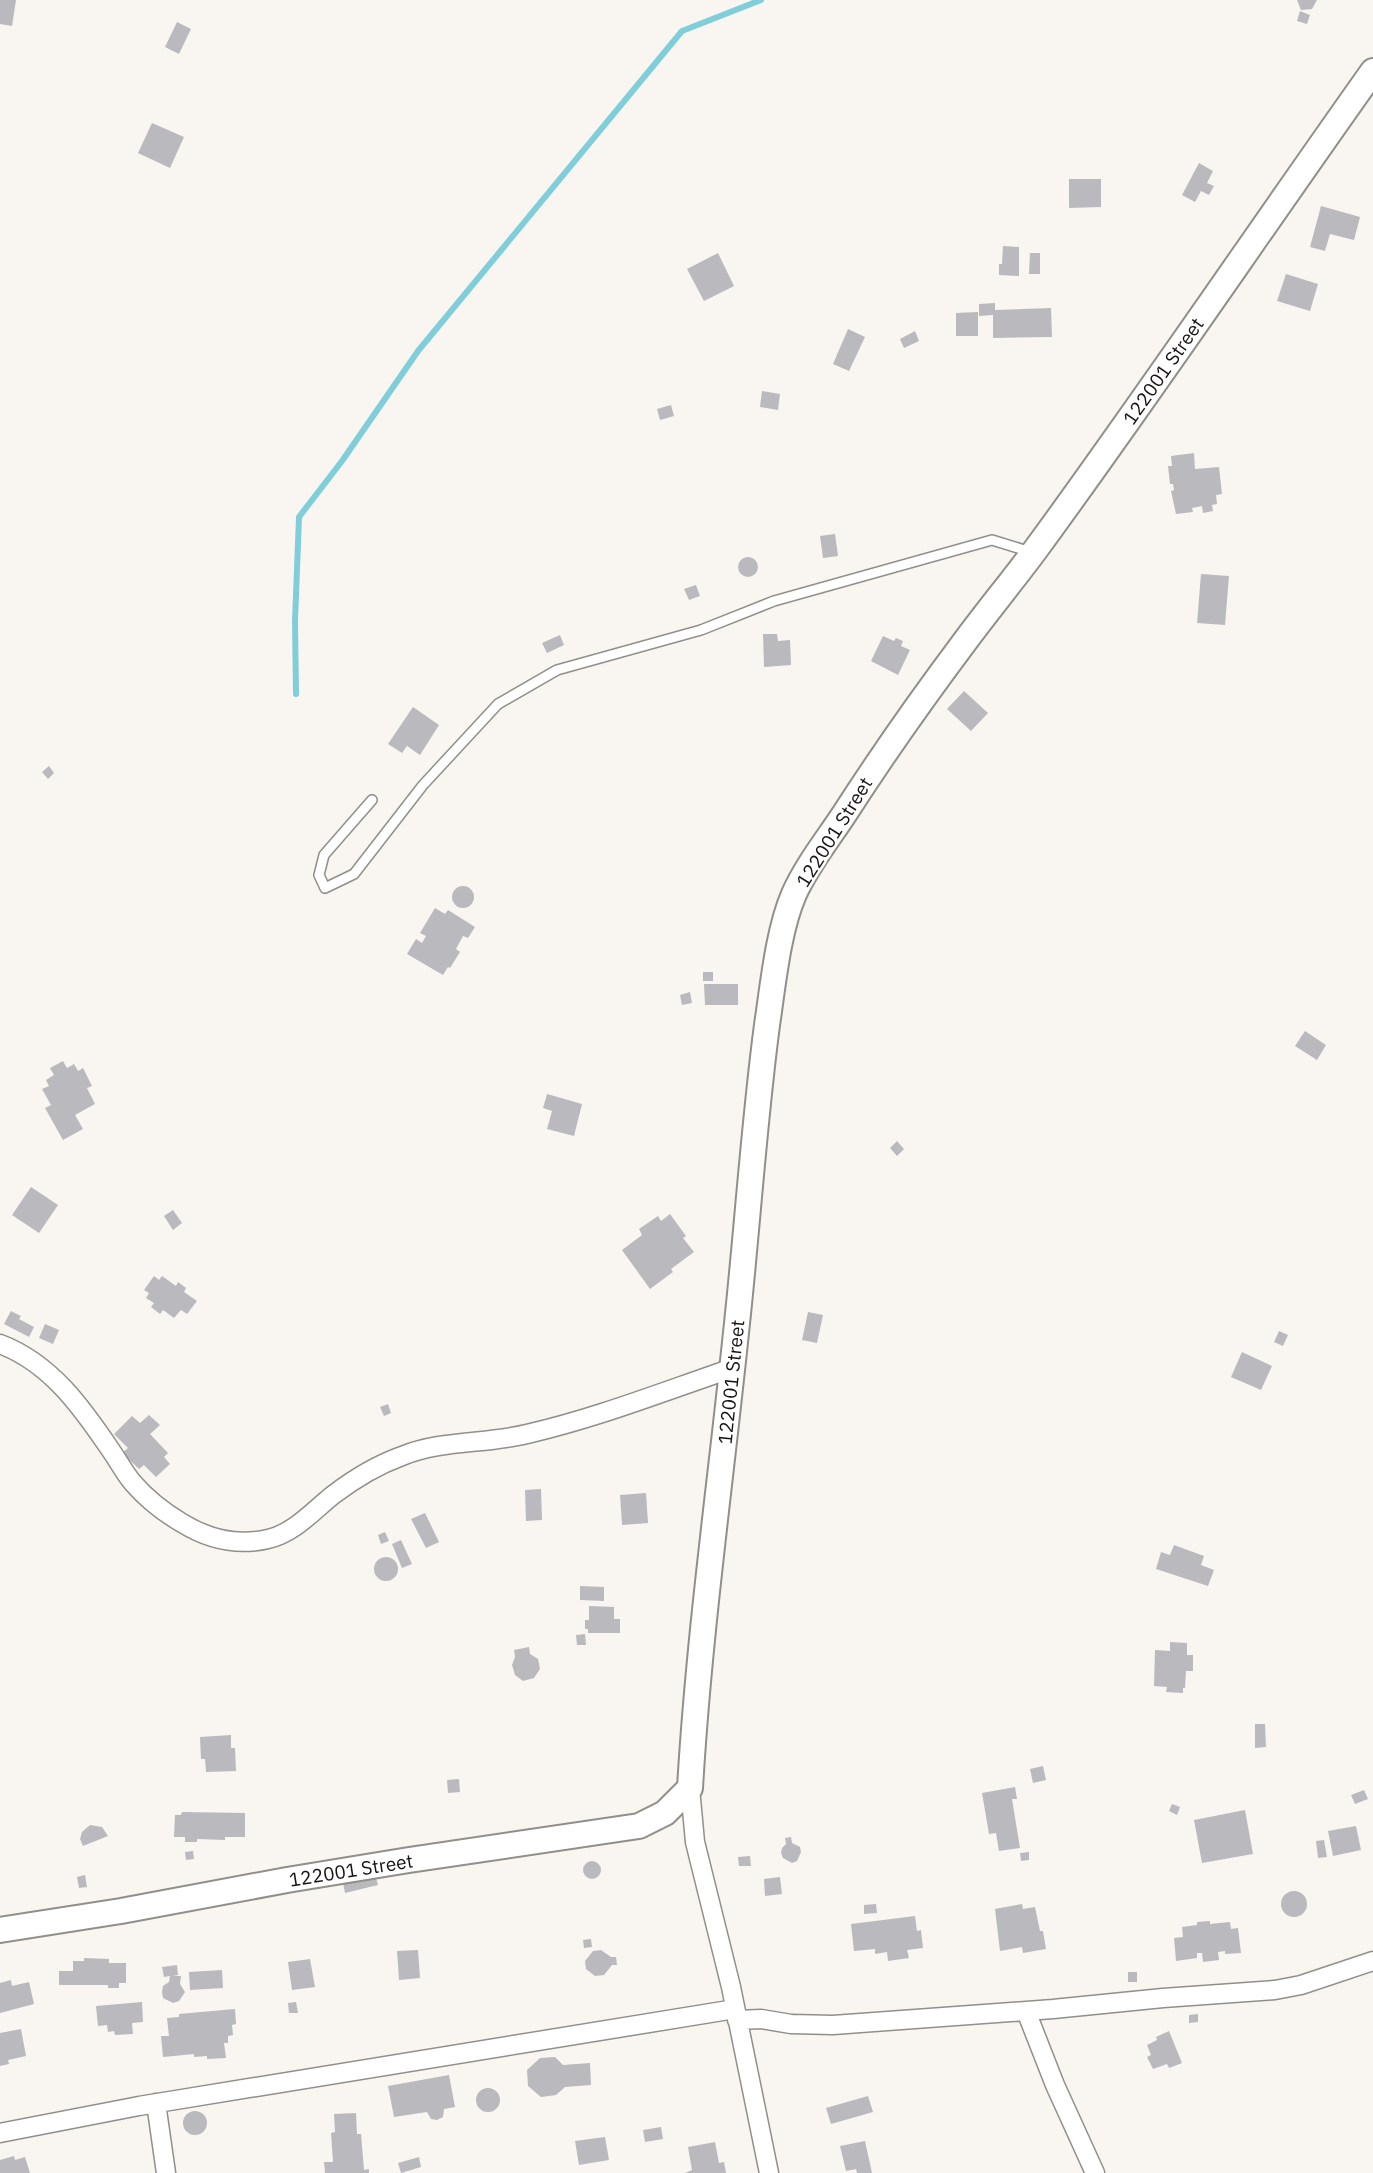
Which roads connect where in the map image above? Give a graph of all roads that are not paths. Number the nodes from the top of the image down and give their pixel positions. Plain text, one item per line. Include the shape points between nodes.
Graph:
1 (1373, 71) edge
2 (1033, 552) junction
3 (372, 800) dead end
4 (0, 1344) edge
5 (733, 1368) junction
6 (690, 1788) junction
7 (0, 1930) edge
8 (1373, 1961) edge
9 (1026, 2011) junction
10 (736, 2014) junction
11 (156, 2103) junction
12 (0, 2133) edge
13 (166, 2173) edge
14 (769, 2173) edge
15 (1095, 2173) edge

1 - 2 street, 122001 Street
2 - 3 lane via 992,540 774,601 701,629 557,670 498,704 424,785 354,874 325,888 319,875 324,855
2 - 5 street, 122001 Street via 885,751 794,893 772,993 760,1080
4 - 5 street via 44,1368 70,1394 134,1484 165,1512 202,1534 228,1542 272,1539 335,1493 403,1455 524,1435 592,1418
5 - 6 street, 122001 Street
6 - 7 street, 122001 Street via 665,1813 639,1826 382,1864
6 - 10 street, 122001 Street via 695,1842
8 - 9 street via 1275,1990
9 - 10 street via 833,2025 791,2024
9 - 15 street
10 - 11 street
10 - 14 street, 122001 Street
11 - 12 street
11 - 13 street

